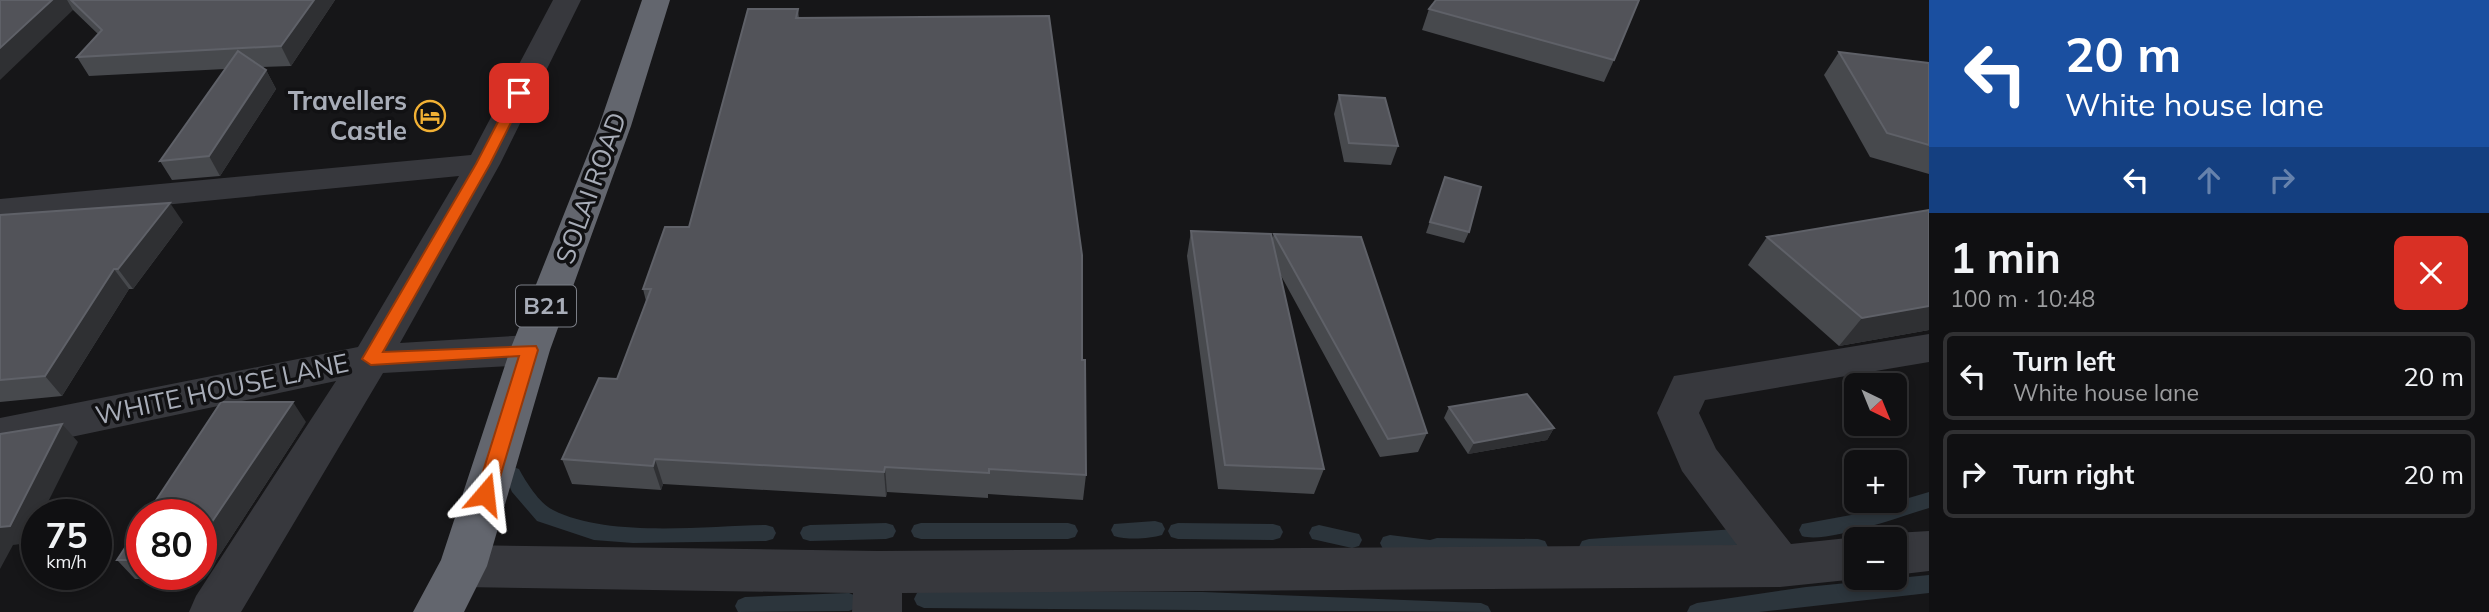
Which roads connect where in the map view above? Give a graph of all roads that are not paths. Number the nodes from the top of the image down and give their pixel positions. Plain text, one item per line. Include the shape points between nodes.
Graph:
1 (567, 0) edge
2 (656, 0) edge
3 (483, 164) junction
4 (0, 210) edge
5 (1929, 348) edge
6 (530, 350) junction
7 (371, 359) junction
8 (0, 435) edge
9 (1929, 551) edge
10 (1907, 553) edge
11 (1844, 559) edge
12 (463, 566) junction
13 (1780, 566) junction
14 (878, 592) edge
15 (214, 612) edge
16 (438, 612) edge

1 - 3 street
2 - 6 highway, SOLAI ROAD / B21 via 615,126
3 - 4 street
3 - 7 street
5 - 13 street via 1689,387 1678,413 1698,459
6 - 7 street, WHITE HOUSE LANE
6 - 12 highway, SOLAI ROAD / B21
7 - 8 street, WHITE HOUSE LANE
7 - 15 street
9 - 10 street
11 - 13 street
12 - 14 street
12 - 16 highway, SOLAI ROAD / B21
13 - 14 street

